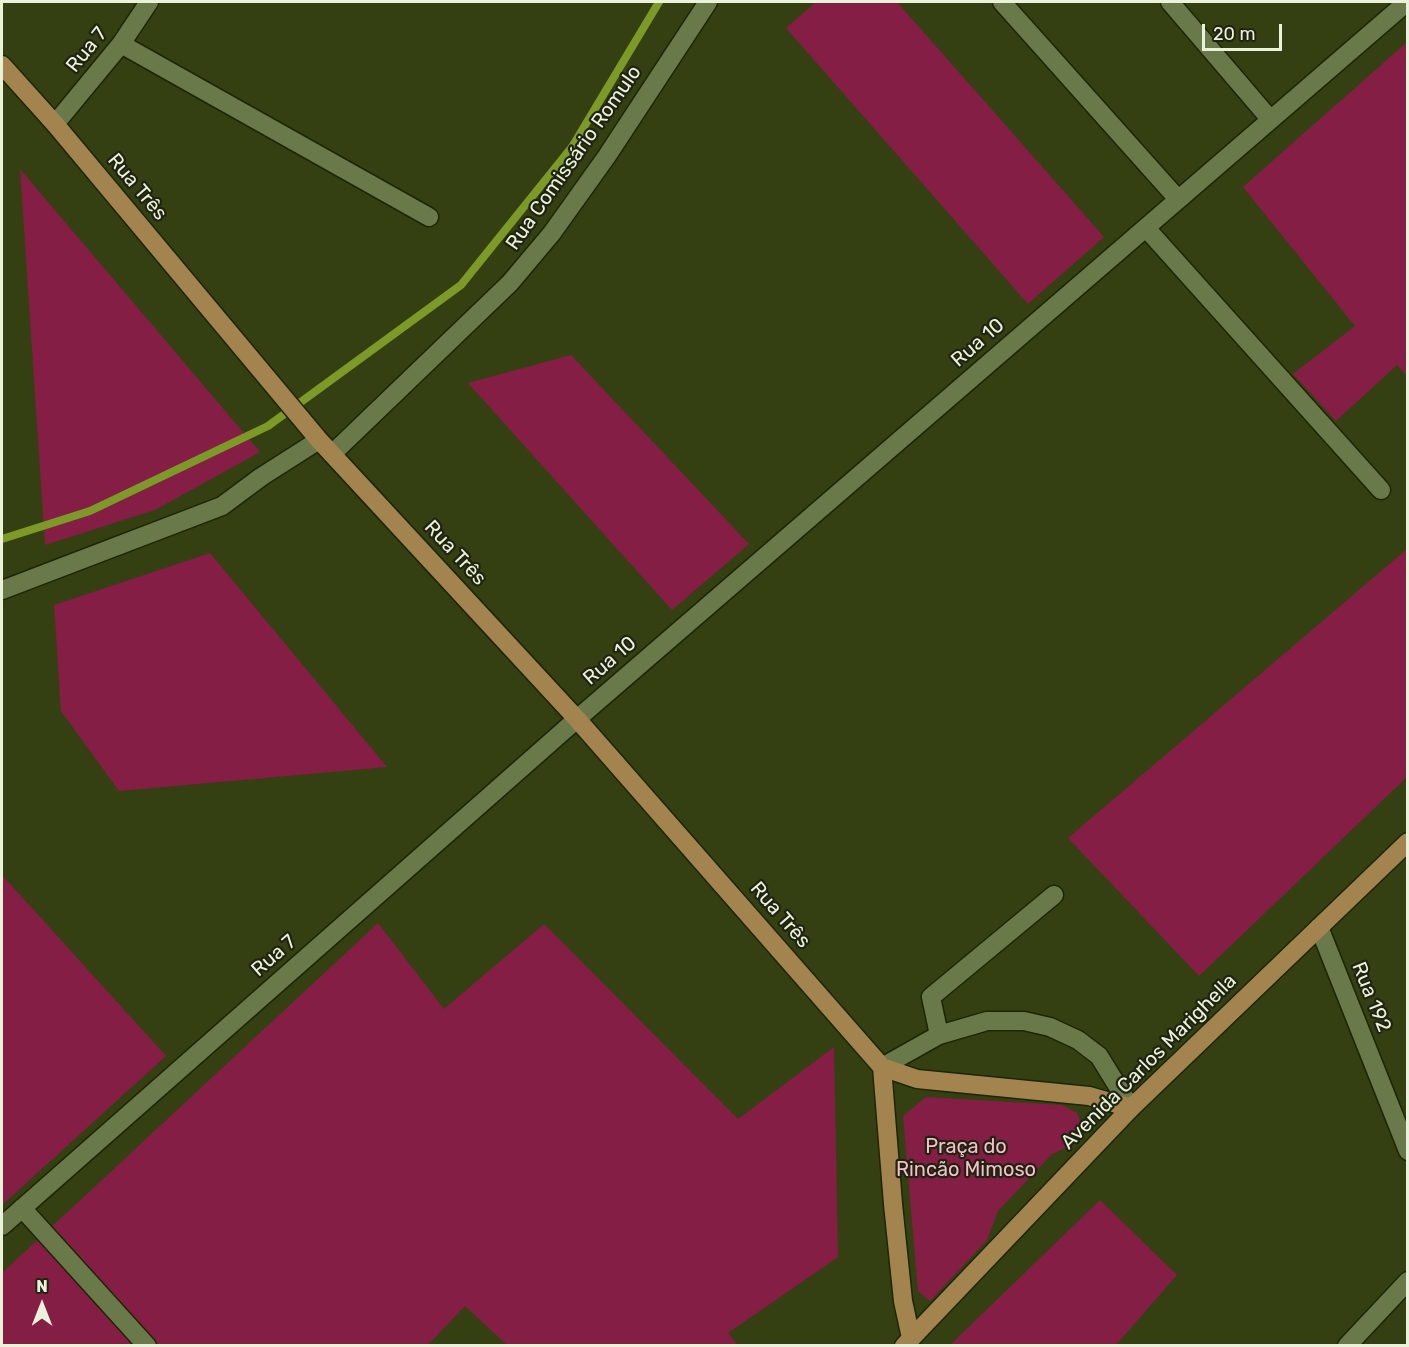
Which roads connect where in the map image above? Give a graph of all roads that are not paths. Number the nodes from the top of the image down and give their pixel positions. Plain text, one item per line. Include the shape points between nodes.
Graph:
1 (149, 2) edge
2 (708, 2) edge
3 (1002, 2) edge
4 (1170, 2) edge
5 (1407, 2) edge
6 (122, 44) junction
7 (5, 75) edge
8 (1270, 119) junction
9 (55, 124) junction
10 (1177, 198) junction
11 (429, 217) dead end
12 (1146, 228) junction
13 (319, 440) junction
14 (332, 454) junction
15 (1381, 490) dead end
16 (2, 590) edge
17 (577, 719) junction
18 (1407, 842) edge
19 (1054, 895) dead end
20 (1318, 927) junction
21 (939, 1035) junction
22 (882, 1067) junction
23 (1131, 1108) junction
24 (1407, 1151) edge
25 (22, 1208) junction
26 (2, 1226) edge
27 (1407, 1281) edge
28 (908, 1342) edge
29 (147, 1346) edge
30 (1347, 1346) edge

1 - 6 street, Rua 7
2 - 14 street, Rua Comissário Romulo via 552,233 510,283
3 - 10 street
4 - 8 street
5 - 8 street, Rua 10
6 - 9 street, Rua 7
6 - 11 street
7 - 9 main road, Rua Três
8 - 10 street, Rua 10
9 - 13 main road, Rua Três
10 - 12 street, Rua 10
12 - 15 street
12 - 17 street, Rua 10
13 - 14 main road, Rua Três
13 - 16 street via 222,506
14 - 17 main road, Rua Três
17 - 22 main road, Rua Três
17 - 25 street, Rua 7
18 - 20 main road, Avenida Carlos Marighella
19 - 21 street via 931,997
20 - 23 main road, Avenida Carlos Marighella
20 - 24 street, Rua 192
21 - 22 street
21 - 23 street via 987,1021 1024,1021 1050,1027 1078,1040 1099,1056
22 - 23 main road, Rua Três via 917,1079 1089,1096
22 - 28 main road
23 - 28 main road, Avenida Carlos Marighella
25 - 26 street, Rua 7
25 - 29 street
27 - 30 street

